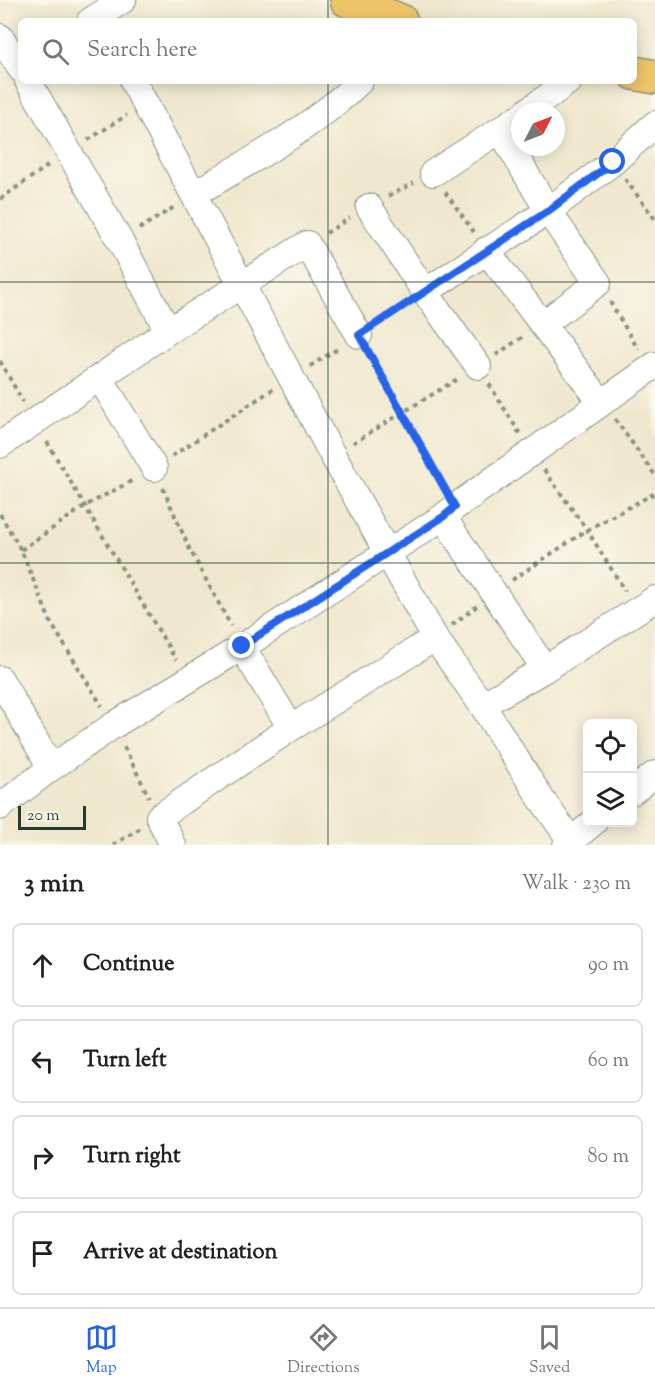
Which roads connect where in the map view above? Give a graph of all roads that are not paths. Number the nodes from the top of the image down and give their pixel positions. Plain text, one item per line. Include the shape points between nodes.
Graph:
1 (123, 0) edge
2 (347, 0) edge
3 (98, 18) edge
4 (393, 18) edge
5 (0, 37) edge
6 (17, 69) edge
7 (637, 74) edge
8 (655, 77) edge
9 (26, 84) edge
10 (135, 84) edge
11 (357, 84) edge
12 (565, 84) edge
13 (540, 102) edge
14 (510, 124) edge
15 (655, 124) edge
16 (433, 174) road end
17 (194, 194) junction
18 (369, 207) dead end
19 (548, 211) junction
20 (486, 250) junction
21 (242, 287) junction
22 (425, 292) junction
23 (543, 324) junction
24 (168, 331) junction
25 (359, 335) road end
26 (478, 366) road end
27 (653, 367) edge
28 (100, 378) junction
29 (601, 402) junction
30 (0, 445) edge
31 (154, 468) road end
32 (449, 512) junction
33 (388, 554) junction
34 (646, 604) edge
35 (435, 638) junction
36 (242, 646) junction
37 (545, 669) junction
38 (0, 679) edge
39 (482, 705) junction
40 (291, 728) junction
41 (51, 768) junction
42 (655, 774) edge
43 (637, 789) edge
44 (0, 807) edge
45 (588, 827) edge
46 (568, 843) edge
47 (173, 845) edge

1 - 3 street
2 - 4 main road
5 - 6 street
7 - 8 main road
9 - 24 street via 120,241
10 - 17 street
11 - 17 street via 336,105
12 - 13 street
14 - 16 street
14 - 19 street
15 - 19 street
17 - 21 street
18 - 22 street
19 - 20 street
19 - 23 street via 598,283
20 - 22 street
20 - 23 street
21 - 24 street
21 - 25 street via 307,244
21 - 33 street
22 - 26 street
23 - 29 street
24 - 28 street
27 - 29 street
28 - 30 street
28 - 31 street
29 - 32 street
32 - 33 street
32 - 37 street via 493,593
33 - 35 street
33 - 36 street
34 - 37 street
35 - 39 street
35 - 40 street
36 - 40 street
36 - 41 street
37 - 39 street
38 - 41 street
39 - 46 street
40 - 47 street via 159,817
41 - 44 street
42 - 43 street
45 - 46 street

